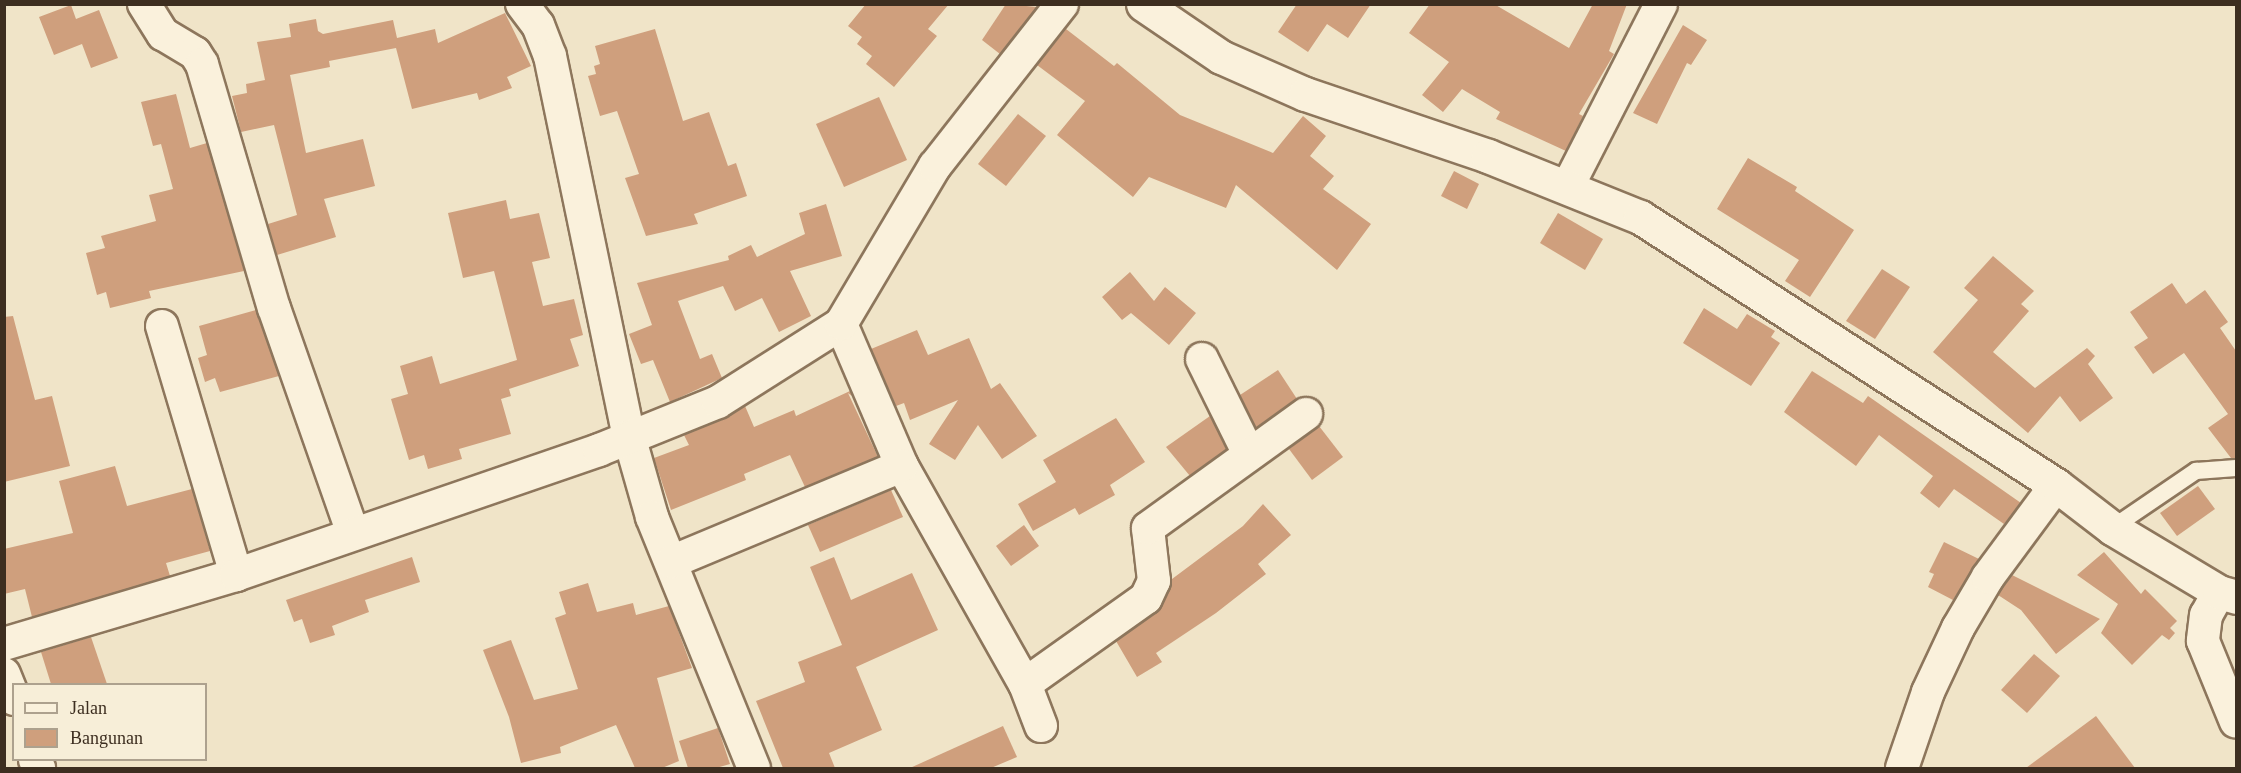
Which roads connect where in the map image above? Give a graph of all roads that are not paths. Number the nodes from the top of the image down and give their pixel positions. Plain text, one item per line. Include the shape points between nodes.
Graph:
1 (144, 4) edge
2 (522, 4) edge
3 (1062, 4) edge
4 (1143, 4) edge
5 (1661, 4) edge
6 (1568, 186) junction
7 (841, 324) junction
8 (162, 326) dead end
9 (1202, 359) dead end
10 (1306, 414) dead end
11 (629, 436) junction
12 (1249, 454) junction
13 (902, 466) junction
14 (2236, 468) edge
15 (2056, 485) junction
16 (2112, 528) junction
17 (353, 534) junction
18 (671, 562) junction
19 (236, 575) junction
20 (2228, 595) edge
21 (4, 644) edge
22 (4, 674) edge
23 (1025, 684) junction
24 (12, 694) edge
25 (2236, 722) edge
26 (1041, 726) dead end
27 (754, 768) edge
28 (1902, 768) edge

1 - 17 street via 164,34 195,53 202,64 274,308
2 - 11 street via 538,25 550,56
3 - 7 street via 934,166
4 - 6 main road via 1221,57 1305,94
5 - 6 street
6 - 15 main road via 1640,217
7 - 11 street via 718,402
7 - 13 street
8 - 19 street
9 - 12 street
10 - 12 street
11 - 17 street via 599,450
11 - 18 street via 652,517
12 - 23 street via 1148,528 1154,581 1146,598
13 - 18 street
13 - 23 street
14 - 16 lane via 2196,471
15 - 16 main road
15 - 28 street via 1988,577 1958,628 1928,692
16 - 20 main road
17 - 19 street
18 - 27 street
19 - 21 street
20 - 25 street via 2206,615 2204,641
22 - 24 street
23 - 26 street

